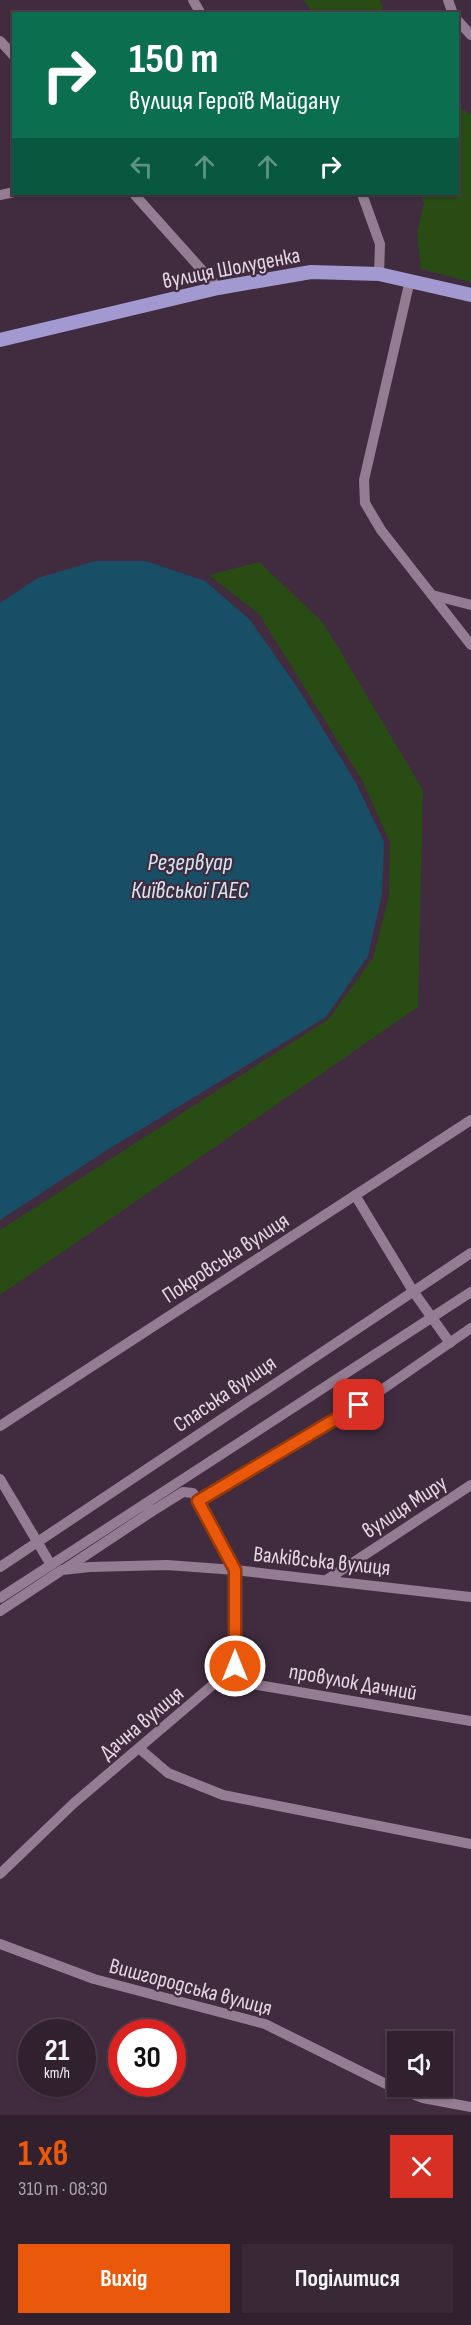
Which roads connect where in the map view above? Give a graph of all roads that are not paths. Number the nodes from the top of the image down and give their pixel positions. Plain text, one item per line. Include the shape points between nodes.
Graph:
1 (0, 41) edge
2 (12, 54) edge
3 (135, 195) edge
4 (362, 195) edge
5 (379, 274) junction
6 (410, 280) junction
7 (218, 288) junction
8 (471, 295) edge
9 (0, 340) edge
10 (428, 591) junction
11 (471, 605) edge
12 (471, 645) edge
13 (471, 1120) edge
14 (355, 1195) junction
15 (471, 1253) edge
16 (413, 1291) junction
17 (471, 1292) edge
18 (432, 1318) junction
19 (471, 1328) edge
20 (450, 1342) junction
21 (0, 1426) edge
22 (0, 1479) edge
23 (471, 1485) edge
24 (198, 1501) junction
25 (148, 1507) junction
26 (37, 1542) junction
27 (51, 1565) junction
28 (0, 1567) edge
29 (62, 1570) junction
30 (235, 1570) junction
31 (328, 1579) junction
32 (471, 1597) edge
33 (0, 1598) edge
34 (0, 1611) edge
35 (235, 1666) junction
36 (471, 1721) edge
37 (140, 1749) junction
38 (471, 1844) edge
39 (0, 1874) edge
40 (0, 1944) edge
41 (471, 2107) edge

1 - 2 street
3 - 7 street
4 - 5 street via 380,244
5 - 6 main road, вулиця Шолуденка
5 - 7 main road, вулиця Шолуденка via 311,272
6 - 8 main road, вулиця Шолуденка
6 - 10 street via 364,480 365,503
7 - 9 main road, вулиця Шолуденка
10 - 11 street
10 - 12 street
13 - 14 street, Покровська вулиця
14 - 16 street
14 - 21 street, Покровська вулиця
15 - 16 street, Спаська вулиця
16 - 18 street
16 - 26 street, Спаська вулиця
17 - 18 street
18 - 20 street
18 - 25 street
19 - 20 street
20 - 24 street via 340,1418
22 - 26 street
23 - 31 street, вулиця Миру
24 - 25 street via 193,1493 183,1492
24 - 30 street
25 - 27 street
25 - 29 street
26 - 27 street
26 - 28 street, Спаська вулиця
27 - 33 street
29 - 30 street, Валківська вулиця via 167,1564
29 - 34 street, Валківська вулиця
30 - 31 street, Валківська вулиця
30 - 35 street
31 - 32 street, Валківська вулиця
35 - 36 street, провулок Дачний via 252,1684
35 - 37 street, Дачна вулиця
37 - 38 street via 168,1773 223,1795
37 - 39 street, Дачна вулиця via 74,1803
40 - 41 street, Вишгородська вулиця via 93,1979 265,2024 388,2085 423,2098

